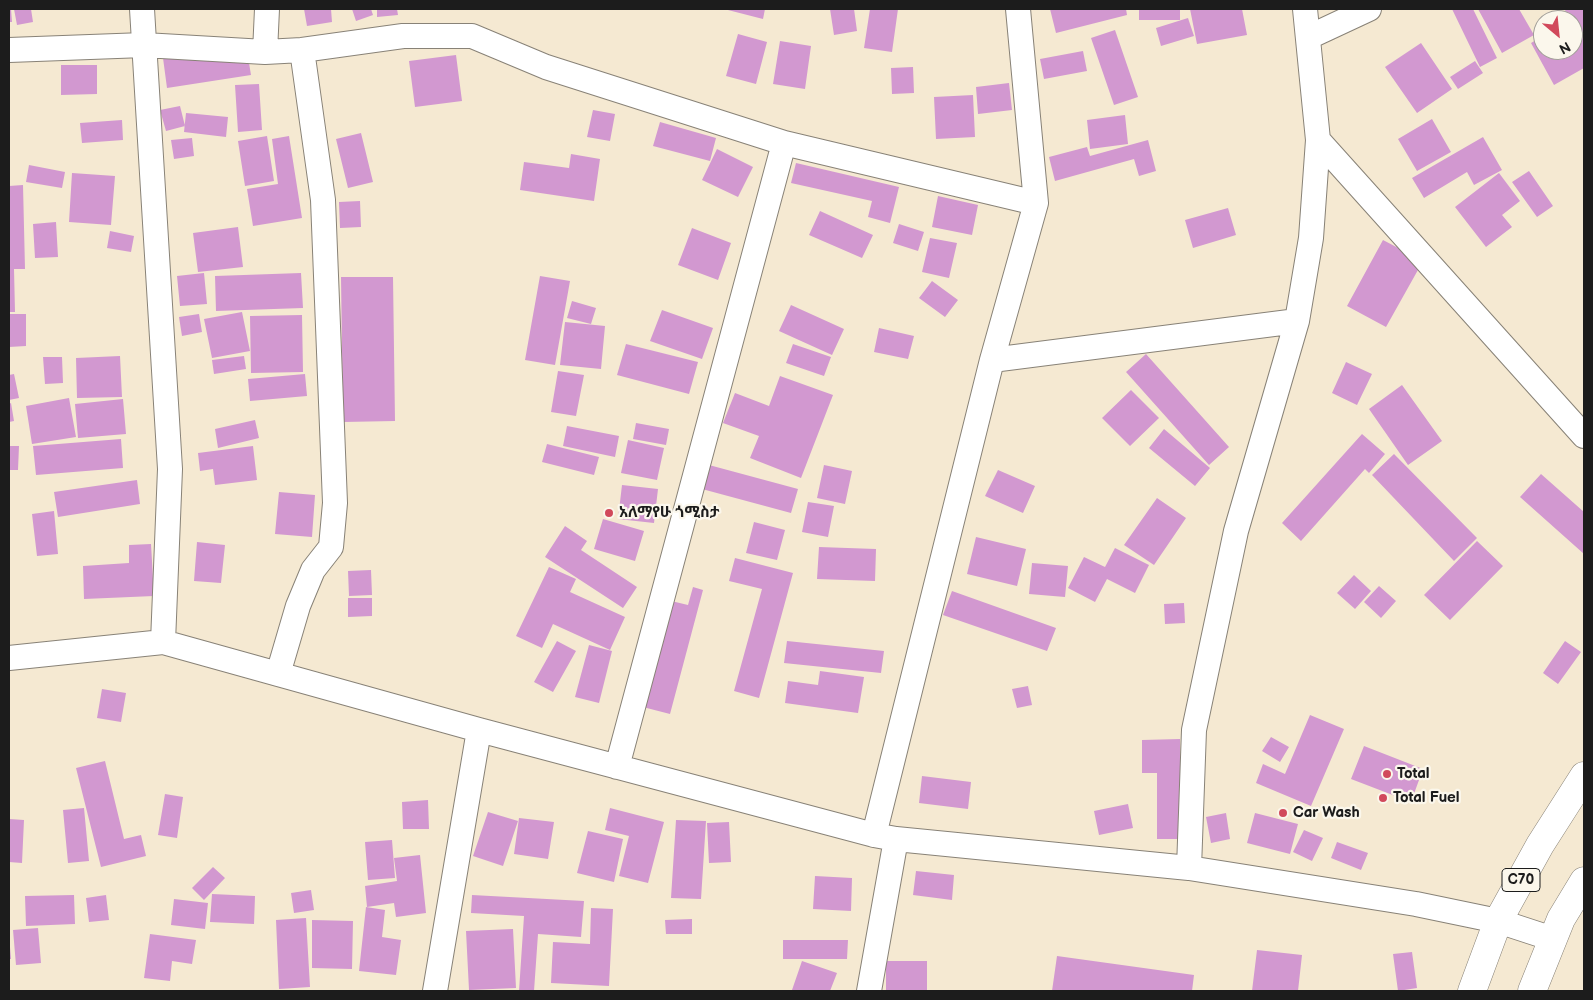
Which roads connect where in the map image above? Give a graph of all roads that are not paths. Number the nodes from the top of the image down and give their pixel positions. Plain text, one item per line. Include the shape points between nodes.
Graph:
1 (142, 9) edge
2 (267, 9) edge
3 (1018, 9) edge
4 (1305, 9) edge
5 (1369, 9) edge
6 (1309, 37) junction
7 (144, 45) junction
8 (9, 50) edge
9 (302, 50) junction
10 (265, 52) junction
11 (1318, 140) junction
12 (784, 143) junction
13 (1036, 203) junction
14 (1297, 321) junction
15 (992, 360) junction
16 (1584, 436) edge
17 (163, 642) junction
18 (9, 658) edge
19 (278, 674) junction
20 (479, 730) junction
21 (617, 767) junction
22 (1584, 776) edge
23 (885, 837) junction
24 (1189, 868) junction
25 (1584, 881) edge
26 (1498, 921) junction
27 (1553, 939) junction
28 (435, 991) edge
29 (869, 991) edge
30 (1472, 991) edge
31 (1532, 991) edge

1 - 7 street
2 - 10 street
3 - 13 street
4 - 6 street
5 - 6 street
6 - 11 street
7 - 8 street
7 - 10 street
7 - 17 street via 170,469
9 - 10 street
9 - 12 street via 402,36 472,36 546,67
9 - 19 street via 323,200 335,503 331,547 313,570 298,606
11 - 14 street via 1312,238
11 - 16 street
12 - 13 street
12 - 21 street
13 - 15 street
14 - 15 street
14 - 24 street via 1236,531 1194,730
15 - 23 street
17 - 18 street
17 - 19 street
19 - 20 street
20 - 21 street
20 - 28 street
21 - 23 street
22 - 26 highway, C70 via 1540,845
23 - 24 street
23 - 29 street
24 - 26 street via 1416,904
25 - 27 highway
26 - 27 street
26 - 30 highway, C70
27 - 31 highway

